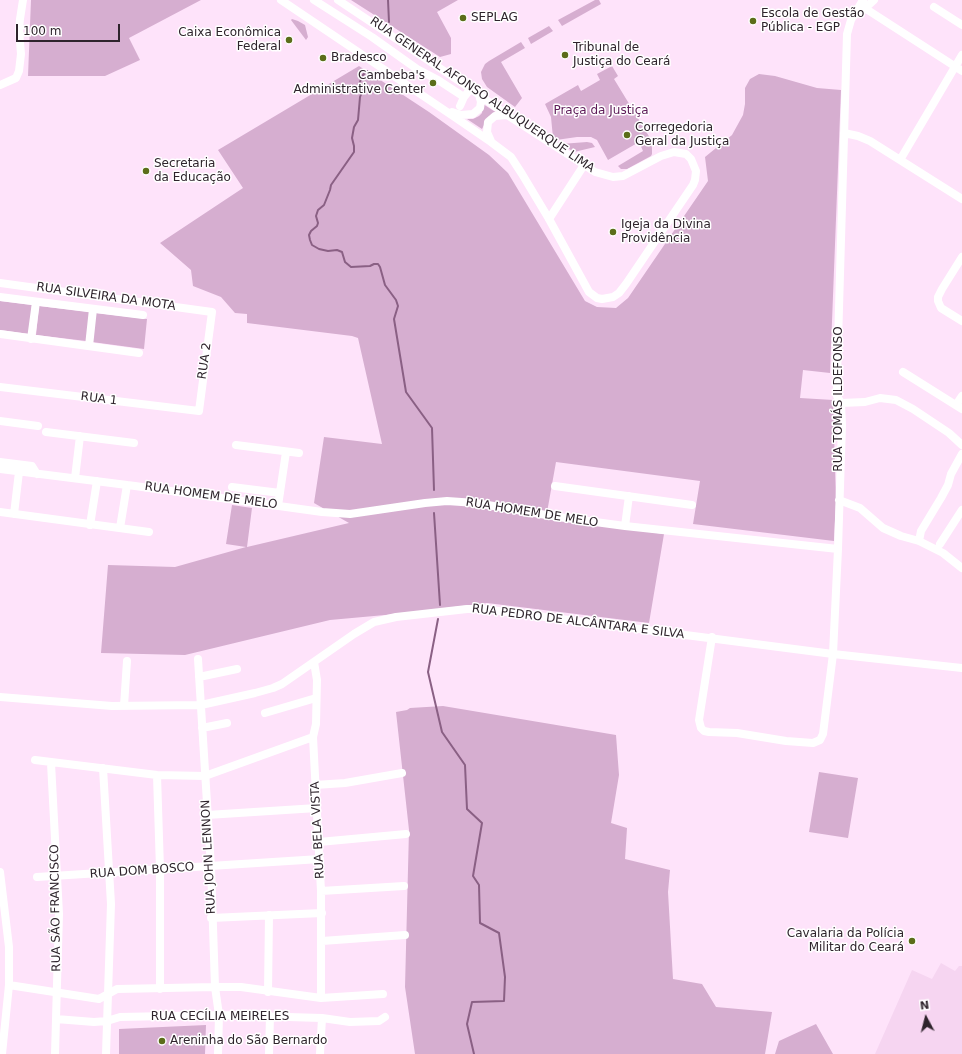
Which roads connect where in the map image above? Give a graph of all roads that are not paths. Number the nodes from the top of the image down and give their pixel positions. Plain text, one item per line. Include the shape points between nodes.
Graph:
1 (23, 0) edge
2 (281, 0) edge
3 (314, 0) edge
4 (338, 0) edge
5 (874, 0) edge
6 (292, 3) edge
7 (862, 4) edge
8 (934, 7) dead end
9 (962, 25) edge
10 (962, 55) edge
11 (954, 66) junction
12 (962, 71) edge
13 (0, 85) edge
14 (479, 95) junction
15 (460, 106) dead end
16 (442, 108) junction
17 (507, 115) junction
18 (844, 133) junction
19 (491, 142) junction
20 (900, 160) junction
21 (584, 165) junction
22 (962, 199) edge
23 (549, 219) junction
24 (962, 257) edge
25 (0, 283) edge
26 (0, 297) edge
27 (36, 302) junction
28 (93, 309) junction
29 (212, 312) joint
30 (143, 315) dead end
31 (962, 321) edge
32 (0, 334) edge
33 (31, 339) junction
34 (89, 346) junction
35 (139, 353) dead end
36 (903, 372) dead end
37 (0, 387) edge
38 (962, 396) edge
39 (841, 403) junction
40 (959, 407) edge
41 (199, 411) joint
42 (0, 421) edge
43 (38, 426) dead end
44 (46, 432) dead end
45 (80, 436) junction
46 (134, 443) dead end
47 (962, 444) edge
48 (236, 445) dead end
49 (286, 452) junction
50 (299, 453) dead end
51 (962, 454) edge
52 (0, 462) edge
53 (0, 469) edge
54 (20, 472) junction
55 (37, 474) junction
56 (75, 478) junction
57 (97, 481) junction
58 (127, 485) junction
59 (232, 486) dead end
60 (556, 486) dead end
61 (280, 493) junction
62 (629, 496) junction
63 (839, 500) junction
64 (692, 505) dead end
65 (278, 506) junction
66 (962, 510) edge
67 (0, 512) edge
68 (14, 514) junction
69 (90, 525) junction
70 (625, 526) junction
71 (120, 528) junction
72 (149, 532) dead end
73 (919, 541) junction
74 (940, 544) dead end
75 (838, 549) junction
76 (962, 568) edge
77 (712, 637) junction
78 (833, 654) junction
79 (198, 659) dead end
80 (127, 661) dead end
81 (314, 662) junction
82 (962, 668) edge
83 (237, 669) dead end
84 (199, 677) junction
85 (0, 697) edge
86 (316, 698) junction
87 (201, 705) junction
88 (124, 706) junction
89 (265, 713) dead end
90 (227, 724) dead end
91 (202, 728) junction
92 (313, 737) junction
93 (35, 760) dead end
94 (52, 763) junction
95 (103, 768) junction
96 (402, 773) dead end
97 (157, 775) junction
98 (205, 776) junction
99 (316, 785) junction
100 (317, 808) junction
101 (207, 815) junction
102 (406, 834) dead end
103 (319, 842) junction
104 (320, 859) junction
105 (211, 867) junction
106 (160, 869) junction
107 (0, 872) edge
108 (110, 872) junction
109 (37, 877) dead end
110 (57, 877) junction
111 (404, 886) dead end
112 (321, 891) junction
113 (322, 913) junction
114 (269, 915) junction
115 (212, 918) junction
116 (405, 935) dead end
117 (322, 940) junction
118 (9, 985) junction
119 (215, 987) junction
120 (160, 989) junction
121 (268, 992) junction
122 (57, 993) junction
123 (108, 993) junction
124 (383, 994) dead end
125 (321, 998) junction
126 (219, 1015) junction
127 (270, 1016) junction
128 (384, 1017) dead end
129 (322, 1018) junction
130 (56, 1019) junction
131 (107, 1021) junction
132 (2, 1026) edge
133 (2, 1054) edge
134 (55, 1054) edge
135 (106, 1054) edge
136 (218, 1054) edge
137 (269, 1054) edge
138 (320, 1054) edge

1 - 13 street via 19,71 16,78
2 - 6 street, RUA GENERAL AFONSO ALBUQUERQUE LIMA
3 - 15 street via 416,69 466,95
4 - 14 street, RUA GENERAL AFONSO ALBUQUERQUE LIMA
5 - 7 street, RUA TOMÁS ILDEFONSO
6 - 16 street, RUA GENERAL AFONSO ALBUQUERQUE LIMA
7 - 11 street
7 - 18 street, RUA TOMÁS ILDEFONSO via 853,18 848,34
8 - 9 street
10 - 11 street
11 - 12 street
11 - 20 street
14 - 16 street via 480,108 473,114 461,114
14 - 17 street, RUA GENERAL AFONSO ALBUQUERQUE LIMA
16 - 19 street, RUA GENERAL AFONSO ALBUQUERQUE LIMA
17 - 19 street via 495,116 488,122 487,132
17 - 21 street, RUA GENERAL AFONSO ALBUQUERQUE LIMA
18 - 20 street via 870,141
18 - 39 street, RUA TOMÁS ILDEFONSO via 837,377 837,396
19 - 23 street, RUA GENERAL AFONSO ALBUQUERQUE LIMA via 511,158
20 - 22 street
21 - 23 street
21 - 23 street, RUA GENERAL AFONSO ALBUQUERQUE LIMA via 603,175 623,176 660,156 680,152 691,159 696,175 692,185 626,284 618,293 607,299 597,298 589,292
24 - 31 street via 938,297 941,308
25 - 29 street, RUA SILVEIRA DA MOTA
26 - 27 street
27 - 28 street
27 - 33 street
28 - 30 street
28 - 34 street
29 - 41 street, RUA 2
32 - 33 street
33 - 34 street
34 - 35 street
36 - 40 street
37 - 41 street, RUA 1
38 - 40 street
39 - 47 street via 865,402 880,398 896,400 948,432
39 - 63 street, RUA TOMÁS ILDEFONSO
42 - 43 street
44 - 45 street
45 - 46 street
45 - 56 street
48 - 49 street
49 - 50 street
49 - 61 street
51 - 73 street via 948,485 921,531
52 - 55 street, RUA HOMEM DE MELO via 32,466
53 - 54 street, RUA HOMEM DE MELO
54 - 55 street, RUA HOMEM DE MELO
54 - 68 street
55 - 56 street, RUA HOMEM DE MELO
56 - 57 street, RUA HOMEM DE MELO
57 - 58 street, RUA HOMEM DE MELO
57 - 69 street
58 - 65 street, RUA HOMEM DE MELO
58 - 71 street
59 - 61 street
60 - 62 street
61 - 65 street
62 - 64 street
62 - 70 street
63 - 73 street via 860,508 883,528
63 - 75 street, RUA TOMÁS ILDEFONSO
65 - 70 street, RUA HOMEM DE MELO via 350,514 424,503 459,502
66 - 74 street
67 - 68 street
68 - 69 street
69 - 71 street
70 - 75 street, RUA HOMEM DE MELO
71 - 72 street
73 - 76 street via 943,553
75 - 78 street, RUA TOMÁS ILDEFONSO
77 - 78 street, RUA PEDRO DE ALCÂNTARA E SILVA
77 - 78 street, RUA TOMÁS ILDEFONSO via 699,720 701,728 709,732 737,733 808,743 820,740 823,734
77 - 81 street, RUA PEDRO DE ALCÂNTARA E SILVA via 490,610 460,609 374,622
78 - 82 street, RUA PEDRO DE ALCÂNTARA E SILVA
79 - 84 street, RUA JOHN LENNON
80 - 88 street
81 - 86 street, RUA BELA VISTA via 317,673
81 - 87 street, RUA PEDRO DE ALCÂNTARA E SILVA via 273,688
83 - 84 street
84 - 87 street, RUA JOHN LENNON
85 - 88 street, RUA PEDRO DE ALCÂNTARA E SILVA
86 - 89 street
86 - 92 street, RUA BELA VISTA
87 - 88 street, RUA PEDRO DE ALCÂNTARA E SILVA
87 - 91 street, RUA JOHN LENNON
90 - 91 street
91 - 98 street, RUA JOHN LENNON
92 - 98 street
92 - 99 street, RUA BELA VISTA
93 - 94 street
94 - 95 street
94 - 110 street, RUA SÃO FRANCISCO
95 - 97 street
95 - 108 street
96 - 99 street via 345,783
97 - 98 street
97 - 106 street
98 - 101 street, RUA JOHN LENNON
99 - 100 street, RUA BELA VISTA
100 - 101 street
100 - 103 street, RUA BELA VISTA
101 - 105 street, RUA JOHN LENNON
102 - 103 street
103 - 104 street, RUA BELA VISTA
104 - 105 street, RUA DOM BOSCO
104 - 112 street, RUA BELA VISTA
105 - 106 street, RUA DOM BOSCO
105 - 115 street, RUA JOHN LENNON
106 - 108 street, RUA DOM BOSCO
106 - 120 street
107 - 118 street via 9,947
108 - 110 street, RUA DOM BOSCO
108 - 123 street
109 - 110 street, RUA DOM BOSCO
110 - 122 street, RUA SÃO FRANCISCO
111 - 112 street
112 - 113 street, RUA BELA VISTA
113 - 114 street
113 - 117 street, RUA BELA VISTA
114 - 115 street
114 - 121 street
115 - 119 street, RUA JOHN LENNON
116 - 117 street
117 - 125 street, RUA BELA VISTA
118 - 122 street, RUA CECÍLIA MEIRELES
118 - 132 street
119 - 120 street, RUA CECÍLIA MEIRELES
119 - 121 street, RUA CECÍLIA MEIRELES via 241,987
119 - 126 street, RUA JOHN LENNON
120 - 123 street, RUA CECÍLIA MEIRELES via 117,989
121 - 125 street, RUA CECÍLIA MEIRELES
122 - 123 street, RUA CECÍLIA MEIRELES via 99,999
122 - 130 street, RUA SÃO FRANCISCO
123 - 131 street
124 - 125 street, RUA CECÍLIA MEIRELES
126 - 127 street, RUA CECÍLIA MEIRELES
126 - 131 street, RUA CECÍLIA MEIRELES via 120,1017
126 - 136 street, RUA JOHN LENNON
127 - 129 street, RUA CECÍLIA MEIRELES
127 - 137 street
128 - 129 street, RUA CECÍLIA MEIRELES via 379,1021 350,1022
129 - 138 street
130 - 131 street, RUA CECÍLIA MEIRELES
130 - 134 street, RUA SÃO FRANCISCO
131 - 135 street
132 - 133 street

